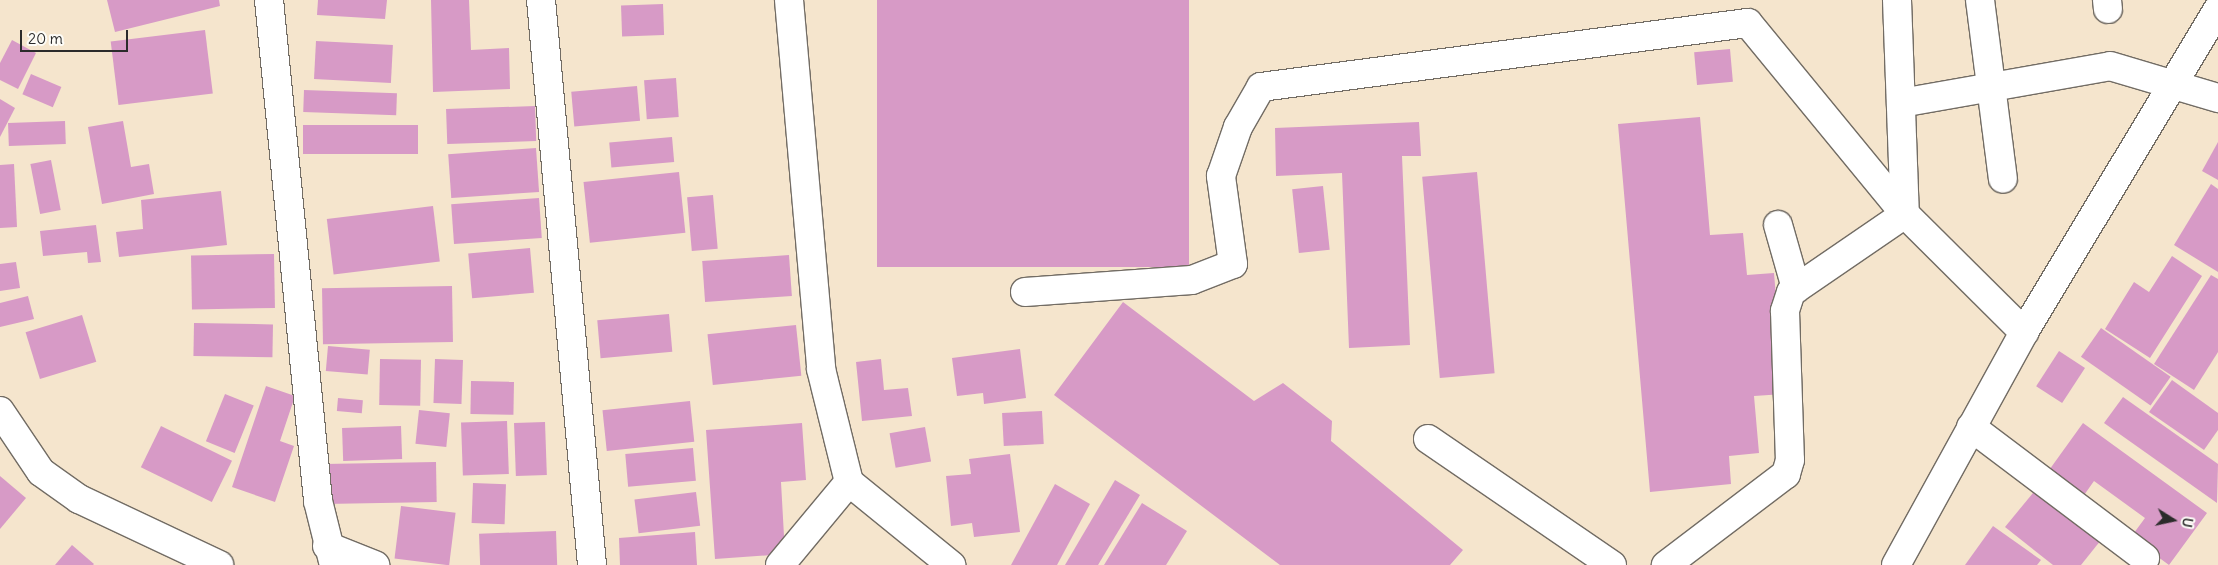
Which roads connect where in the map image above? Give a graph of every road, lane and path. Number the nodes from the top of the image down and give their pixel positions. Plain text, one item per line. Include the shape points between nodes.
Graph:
1 (269, 0) edge
2 (541, 0) edge
3 (789, 0) edge
4 (1897, 0) edge
5 (1980, 0) edge
6 (2218, 9) edge
7 (1748, 12) edge
8 (2173, 84) junction
9 (1992, 88) junction
10 (2218, 98) edge
11 (1901, 103) junction
12 (2003, 179) dead end
13 (1904, 214) junction
14 (1778, 225) dead end
15 (1796, 288) junction
16 (1025, 292) dead end
17 (2024, 332) junction
18 (0, 411) edge
19 (1971, 427) junction
20 (1428, 439) dead end
21 (849, 482) junction
22 (330, 556) edge
23 (2145, 558) dead end
24 (219, 565) edge
25 (374, 565) edge
26 (592, 565) edge
27 (780, 565) edge
28 (951, 565) edge
29 (1612, 565) edge
30 (1666, 565) edge
31 (1896, 565) edge

1 - 22 street via 318,501
2 - 26 street
3 - 21 street via 821,369
4 - 11 street
5 - 9 street
6 - 8 street
7 - 13 street
7 - 16 street via 1261,87 1238,128 1221,176 1233,264 1192,280
8 - 9 street via 2110,66
8 - 10 street
8 - 17 street
9 - 11 street
9 - 12 street
11 - 13 street
13 - 15 street
13 - 17 street
14 - 15 street
15 - 30 street via 1785,311 1790,460 1786,474
17 - 19 street
18 - 24 street via 41,472 79,500
19 - 23 street
19 - 31 street
20 - 29 street
21 - 27 street
21 - 28 street
22 - 25 street

